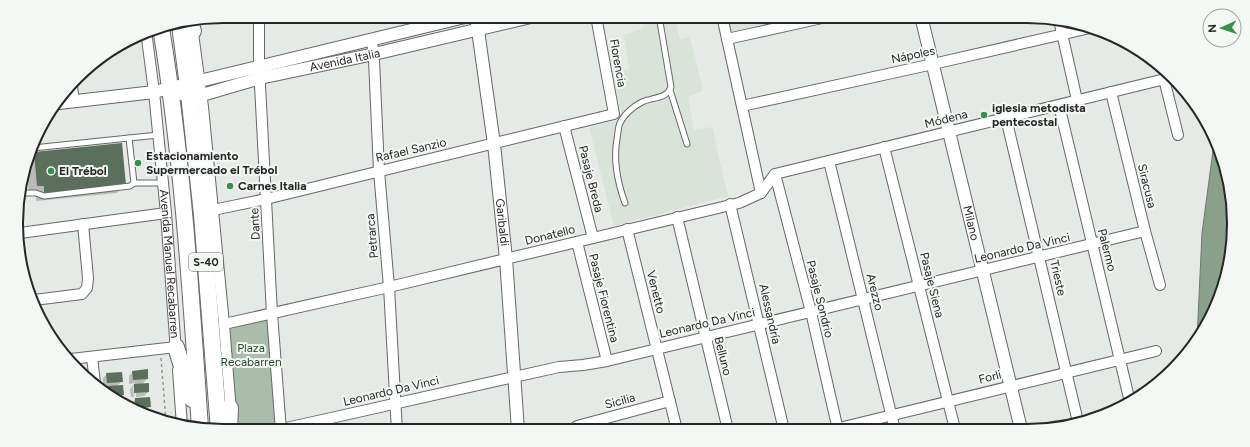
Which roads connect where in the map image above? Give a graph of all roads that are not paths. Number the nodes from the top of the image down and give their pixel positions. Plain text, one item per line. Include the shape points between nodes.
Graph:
1 (258, 23) edge
2 (439, 23) edge
3 (477, 23) edge
4 (506, 23) edge
5 (597, 23) edge
6 (660, 23) edge
7 (724, 23) edge
8 (799, 23) edge
9 (924, 23) edge
10 (189, 26) edge
11 (1061, 26) edge
12 (478, 30) junction
13 (1079, 30) edge
14 (162, 33) edge
15 (1062, 34) junction
16 (147, 38) edge
17 (372, 39) junction
18 (727, 39) junction
19 (374, 54) junction
20 (933, 64) junction
21 (260, 72) junction
22 (1165, 79) edge
23 (1168, 82) edge
24 (195, 88) junction
25 (171, 90) junction
26 (670, 90) junction
27 (73, 91) edge
28 (154, 92) junction
29 (1111, 92) junction
30 (1077, 100) junction
31 (74, 102) junction
32 (63, 103) edge
33 (1059, 105) junction
34 (742, 106) junction
35 (614, 114) joint
36 (1006, 118) junction
37 (564, 126) junction
38 (949, 132) junction
39 (1178, 135) dead end
40 (158, 136) junction
41 (129, 138) junction
42 (494, 144) junction
43 (686, 144) dead end
44 (38, 147) edge
45 (884, 147) junction
46 (829, 161) junction
47 (379, 171) junction
48 (775, 174) junction
49 (134, 183) junction
50 (163, 183) junction
51 (26, 193) edge
52 (761, 193) junction
53 (266, 199) junction
54 (625, 202) dead end
55 (730, 204) junction
56 (213, 210) junction
57 (166, 213) junction
58 (677, 217) junction
59 (83, 224) junction
60 (627, 230) junction
61 (1145, 232) junction
62 (23, 233) edge
63 (593, 238) junction
64 (577, 242) junction
65 (1092, 244) junction
66 (1039, 257) junction
67 (506, 259) junction
68 (983, 270) junction
69 (1160, 285) dead end
70 (919, 286) junction
71 (389, 288) junction
72 (863, 299) junction
73 (38, 300) edge
74 (810, 312) junction
75 (272, 314) junction
76 (224, 324) junction
77 (759, 324) junction
78 (705, 337) junction
79 (168, 348) junction
80 (656, 349) junction
81 (1156, 351) dead end
82 (92, 357) junction
83 (76, 359) edge
84 (1120, 359) junction
85 (607, 361) junction
86 (1066, 372) junction
87 (94, 377) edge
88 (515, 377) junction
89 (1010, 385) junction
90 (1129, 396) edge
91 (670, 401) junction
92 (948, 401) junction
93 (395, 404) junction
94 (230, 408) joint
95 (892, 415) junction
96 (1077, 417) edge
97 (181, 419) edge
98 (198, 422) edge
99 (200, 422) edge
100 (219, 424) edge
101 (230, 424) edge
102 (278, 424) edge
103 (305, 424) edge
104 (396, 424) edge
105 (518, 424) edge
106 (591, 424) edge
107 (676, 424) edge
108 (727, 424) edge
109 (783, 424) edge
110 (835, 424) edge
111 (856, 424) edge
112 (894, 424) edge
113 (954, 424) edge
114 (1020, 424) edge

1 - 21 street, Dante
2 - 17 street, Avenida Italia
3 - 12 street, Garibaldi
4 - 12 street, Avenida Italia
5 - 35 street, Florencia
6 - 26 lane via 671,80
7 - 18 street
8 - 18 street
9 - 20 street, Milano
10 - 24 main road, S-40
11 - 15 street
12 - 19 street, Avenida Italia
12 - 42 street, Garibaldi
13 - 15 street, Nápoles
14 - 25 main road, Avenida Manuel Recabarren / S-40
15 - 20 street, Nápoles
15 - 30 street
16 - 28 street, Avenida Manuel Recabarren
17 - 19 street, Petrarca
17 - 21 street, Avenida Italia
18 - 34 street
19 - 21 street, Avenida Italia
19 - 47 street, Petrarca
20 - 34 street, Nápoles
20 - 38 street, Milano
21 - 24 street, Avenida Italia
21 - 53 street, Dante
22 - 29 street, Módena
23 - 39 street
24 - 25 street, Avenida Italia
24 - 56 street
24 - 100 main road, S-40
25 - 28 street, Avenida Italia
25 - 99 main road, Avenida Manuel Recabarren / S-40 via 184,214
26 - 43 lane
26 - 54 lane via 665,95 637,105 620,123 615,162 617,179
27 - 31 street
28 - 31 street, Avenida Italia
28 - 40 street, Avenida Manuel Recabarren
29 - 30 street, Módena
29 - 61 street, Siracusa
30 - 33 street, Módena
31 - 32 street, Avenida Italia
33 - 36 street, Módena
33 - 65 street, Palermo
34 - 52 street
35 - 37 street, Rafael Sanzio
36 - 38 street, Módena
36 - 66 street, Trieste
37 - 42 street, Rafael Sanzio
37 - 63 street, Pasaje Breda
38 - 45 street, Módena
38 - 68 street, Milano
40 - 41 lane
40 - 50 street, Avenida Manuel Recabarren
41 - 44 lane
41 - 49 lane
42 - 47 street, Rafael Sanzio
42 - 67 street, Garibaldi
45 - 46 street, Módena
45 - 70 street, Pasaje Siena
46 - 48 street, Módena
46 - 72 street, Arezzo
47 - 53 street, Rafael Sanzio
47 - 71 street, Petrarca
48 - 52 street
48 - 74 street, Pasaje Sondrio
49 - 50 lane
49 - 51 lane via 130,186 44,196
50 - 57 street, Avenida Manuel Recabarren
52 - 55 street, Donatello via 748,200
53 - 56 street, Rafael Sanzio
53 - 75 street, Dante
55 - 58 street, Donatello
55 - 77 street, Alessandría
56 - 76 street
57 - 59 street
57 - 79 street, Avenida Manuel Recabarren
58 - 60 street, Donatello
58 - 78 street, Belluno
59 - 62 street
59 - 73 street via 87,288 82,294
60 - 63 street, Donatello
60 - 80 street, Venetto
61 - 65 street, Leonardo Da Vinci
61 - 69 street, Siracusa
63 - 64 street, Donatello
64 - 67 street, Donatello
64 - 85 street, Pasaje Fiorentina
65 - 66 street, Leonardo Da Vinci
65 - 84 street, Palermo
66 - 68 street, Leonardo Da Vinci
66 - 86 street, Trieste
67 - 71 street, Donatello
67 - 88 street, Garibaldi
68 - 70 street, Leonardo Da Vinci
68 - 89 street, Milano
70 - 72 street, Leonardo Da Vinci
70 - 92 street, Pasaje Siena
71 - 75 street, Donatello
71 - 93 street, Petrarca
72 - 74 street, Leonardo Da Vinci
72 - 95 street, Arezzo
74 - 77 street, Leonardo Da Vinci
74 - 110 street, Pasaje Sondrio
75 - 76 street
75 - 102 street, Dante
76 - 94 street
77 - 78 street, Leonardo Da Vinci
77 - 109 street, Alessandría
78 - 80 street, Leonardo Da Vinci
78 - 108 street, Belluno
79 - 82 street
79 - 97 street, Avenida Manuel Recabarren
79 - 98 main road
80 - 85 street, Leonardo Da Vinci
80 - 91 street, Venetto
81 - 84 street, Forli
82 - 83 street
82 - 87 street
84 - 86 street, Forli
84 - 90 street, Palermo
85 - 88 street, Leonardo Da Vinci via 559,367
86 - 89 street, Forli
86 - 96 street, Trieste
88 - 93 street, Leonardo Da Vinci
88 - 105 street, Garibaldi
89 - 92 street, Forli
89 - 114 street, Milano
91 - 106 street, Sicilia
91 - 107 street, Venetto
92 - 95 street, Forli
92 - 113 street, Pasaje Siena
93 - 103 street, Leonardo Da Vinci
93 - 104 street, Petrarca
94 - 101 main road
95 - 111 street, Forli
95 - 112 street, Arezzo

